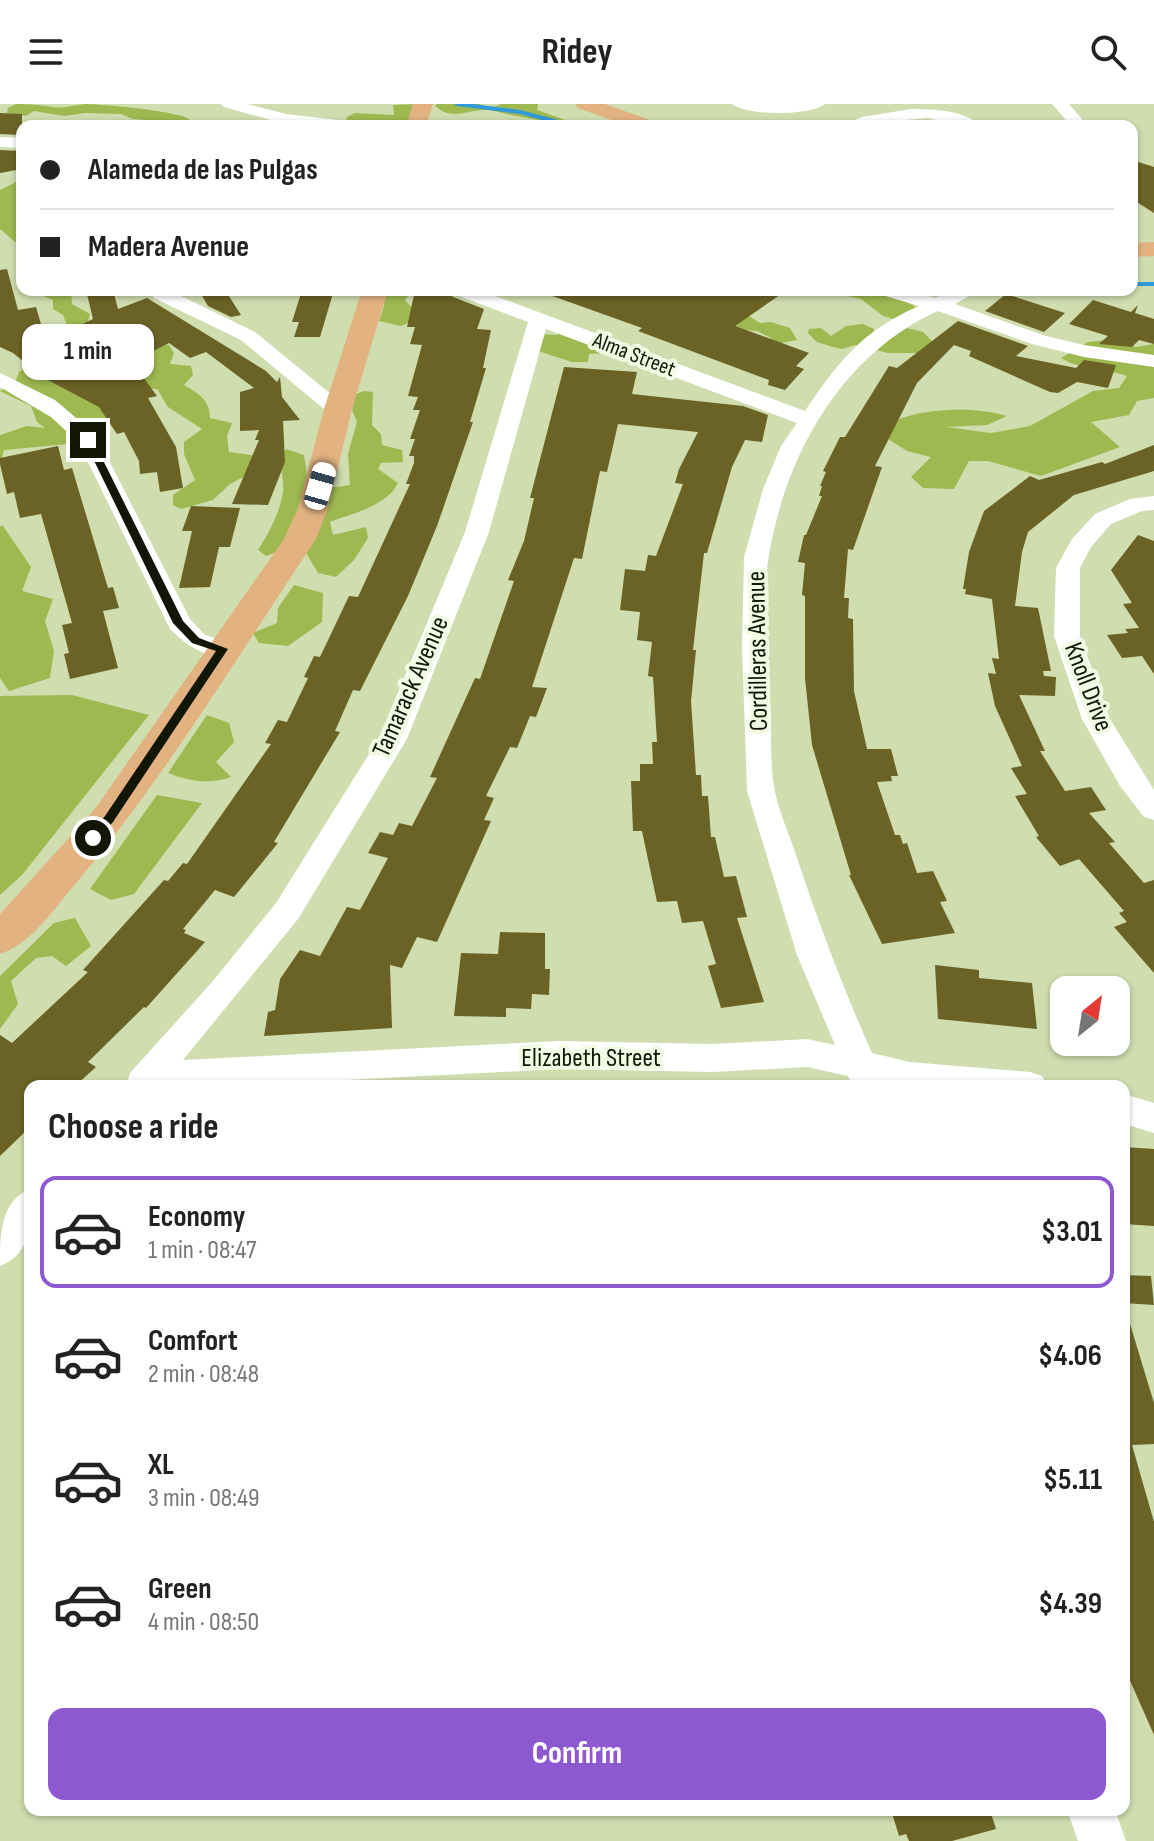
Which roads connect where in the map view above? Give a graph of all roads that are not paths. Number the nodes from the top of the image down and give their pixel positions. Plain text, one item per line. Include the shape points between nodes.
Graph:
1 (230, 104) edge
2 (585, 104) edge
3 (740, 104) edge
4 (817, 104) edge
5 (1060, 104) edge
6 (212, 105) edge
7 (258, 112) junction
8 (252, 120) edge
9 (296, 120) edge
10 (631, 120) edge
11 (872, 120) edge
12 (957, 120) edge
13 (1075, 120) edge
14 (171, 296) edge
15 (373, 296) edge
16 (477, 296) edge
17 (906, 296) edge
18 (956, 296) edge
19 (936, 305) junction
20 (539, 319) junction
21 (1154, 361) edge
22 (0, 379) edge
23 (338, 409) junction
24 (807, 419) junction
25 (1154, 503) edge
26 (223, 649) junction
27 (1154, 810) edge
28 (0, 938) edge
29 (496, 1072) edge
30 (866, 1076) edge
31 (145, 1080) edge
32 (183, 1080) edge
33 (973, 1080) edge
34 (1130, 1111) edge
35 (1154, 1118) edge
36 (24, 1214) edge
37 (0, 1249) edge
38 (1093, 1816) edge
39 (1102, 1841) edge

1 - 6 street
1 - 7 street
2 - 10 main road
3 - 4 street via 785,109
5 - 13 street
7 - 8 street
7 - 9 street
11 - 12 street via 930,115
14 - 23 street via 248,336
15 - 23 main road
16 - 20 street, Alma Street
17 - 19 street
18 - 19 street, Cordilleras Avenue
19 - 21 street via 1039,340
19 - 24 street, Cordilleras Avenue via 877,337 844,368
20 - 24 street, Alma Street
20 - 31 street, Tamarack Avenue via 477,532 393,739 287,911
22 - 26 street via 53,406 88,440 179,623 196,641
23 - 26 main road via 300,539
24 - 30 street, Cordilleras Avenue via 774,489 756,557 761,791 813,955
25 - 27 street, Knoll Drive via 1103,519 1080,544 1068,568 1067,636 1096,719
26 - 28 main road via 109,819
29 - 30 street, Elizabeth Street via 560,1055 713,1058 807,1053
29 - 32 street, Elizabeth Street
30 - 33 street, Elizabeth Street
34 - 35 street
36 - 37 street
38 - 39 street

